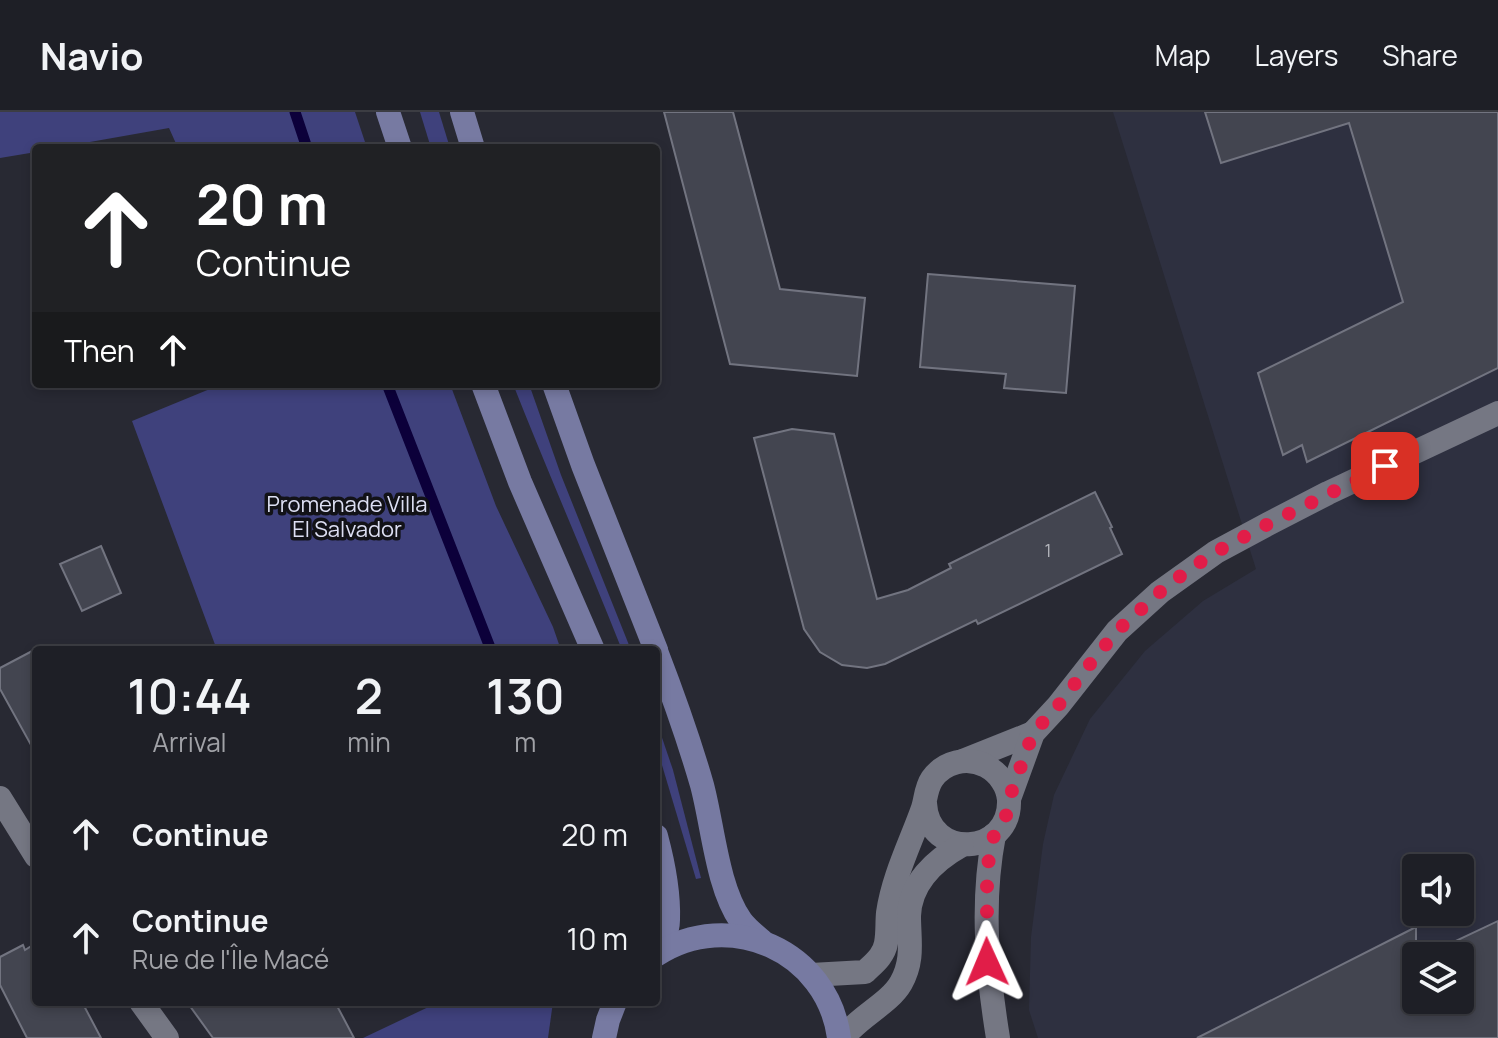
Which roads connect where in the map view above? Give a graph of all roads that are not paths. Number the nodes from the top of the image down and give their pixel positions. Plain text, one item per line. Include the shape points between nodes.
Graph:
1 (388, 112) edge
2 (462, 112) edge
3 (399, 144) edge
4 (472, 144) edge
5 (485, 388) edge
6 (555, 388) edge
7 (1498, 413) edge
8 (591, 646) edge
9 (654, 646) edge
10 (660, 662) edge
11 (1033, 733) junction
12 (963, 761) junction
13 (1009, 799) junction
14 (925, 803) junction
15 (2, 806) edge
16 (994, 835) junction
17 (966, 845) junction
18 (32, 850) edge
19 (660, 852) edge
20 (987, 869) junction
21 (763, 942) junction
22 (660, 948) edge
23 (660, 953) edge
24 (811, 975) junction
25 (144, 1006) edge
26 (613, 1006) edge
27 (167, 1038) edge
28 (604, 1038) edge
29 (841, 1038) edge
30 (998, 1038) edge

1 - 3 main road
2 - 4 main road
5 - 8 main road
6 - 9 main road
7 - 11 street via 1328,493 1187,571 1117,631
10 - 21 main road via 702,786 733,907
11 - 12 street
11 - 13 street
12 - 13 street via 995,772
12 - 14 street via 932,778
13 - 16 street via 1005,821
14 - 17 street via 933,828
14 - 24 street via 894,889 882,955 865,972
15 - 18 street
16 - 17 street
16 - 20 street
17 - 20 street
17 - 29 street via 942,856 919,884 910,905 910,956 900,984
19 - 22 main road via 668,923
20 - 30 street via 986,944
21 - 23 main road via 710,936
21 - 24 main road
24 - 29 main road via 825,994
25 - 27 street
26 - 28 main road

